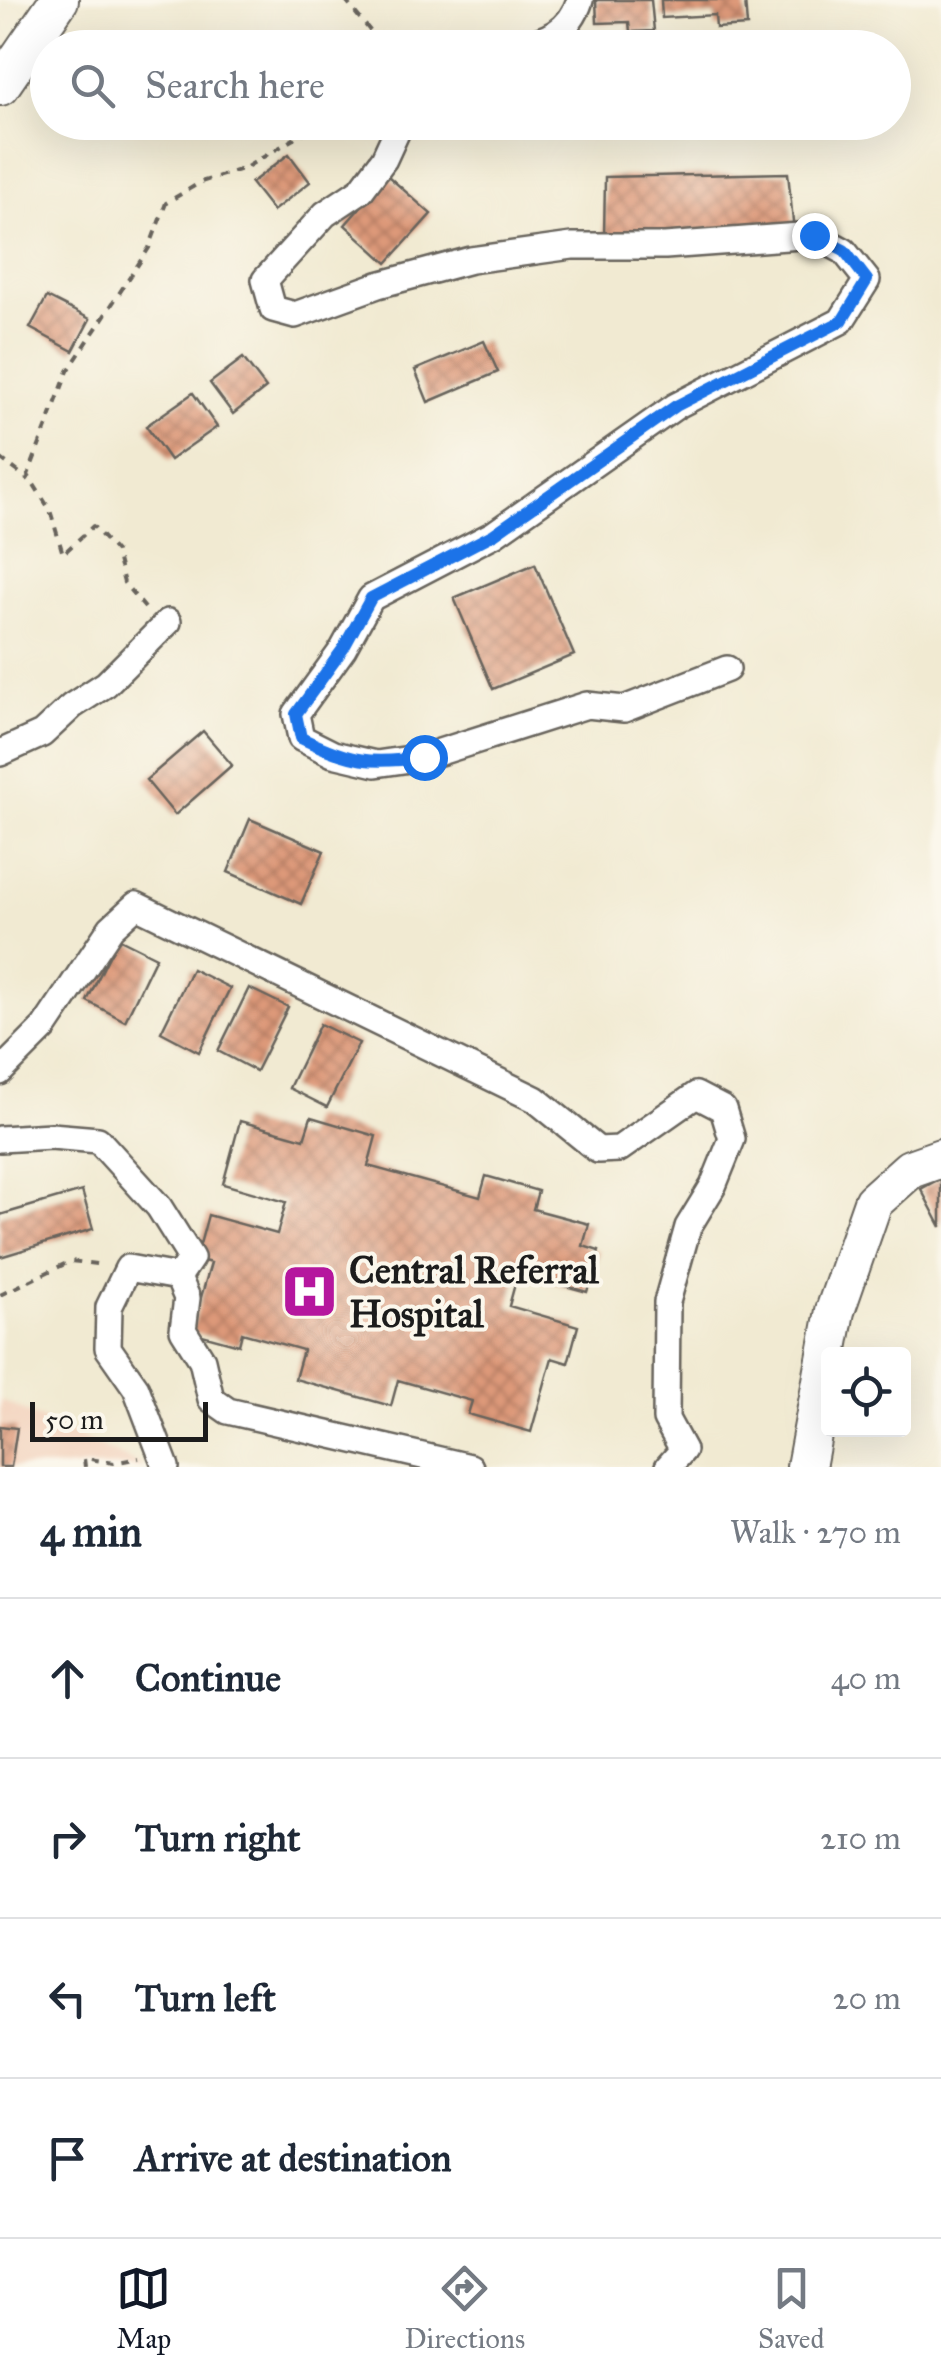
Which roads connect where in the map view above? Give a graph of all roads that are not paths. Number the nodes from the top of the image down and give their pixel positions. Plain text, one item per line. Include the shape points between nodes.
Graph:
1 (59, 0) edge
2 (580, 0) edge
3 (38, 30) edge
4 (560, 30) edge
5 (30, 42) edge
6 (0, 86) edge
7 (393, 140) edge
8 (163, 626) road end
9 (726, 669) dead end
10 (0, 753) edge
11 (0, 1072) edge
12 (0, 1139) edge
13 (941, 1158) edge
14 (178, 1276) junction
15 (166, 1467) edge
16 (470, 1467) edge
17 (668, 1467) edge
18 (806, 1467) edge

1 - 3 highway
2 - 4 street via 574,18
5 - 6 highway
7 - 9 street via 361,190 325,214 265,280 273,309 295,314 471,260 572,246 814,235 844,250 867,280 842,321 676,406 494,534 371,598 296,714 301,738 376,764 424,757 587,705 624,708
8 - 10 street via 106,684 42,734
11 - 17 street via 44,1028 111,928 136,905 534,1100 598,1150 619,1149 696,1095 723,1109 732,1139 688,1228 667,1302 666,1418 683,1450
12 - 14 street via 98,1140 159,1208 191,1258
13 - 18 highway via 910,1169 873,1202 835,1311
14 - 15 street via 128,1268 108,1306 108,1348 136,1388
14 - 16 street via 187,1298 183,1330 202,1360 210,1398 228,1411

